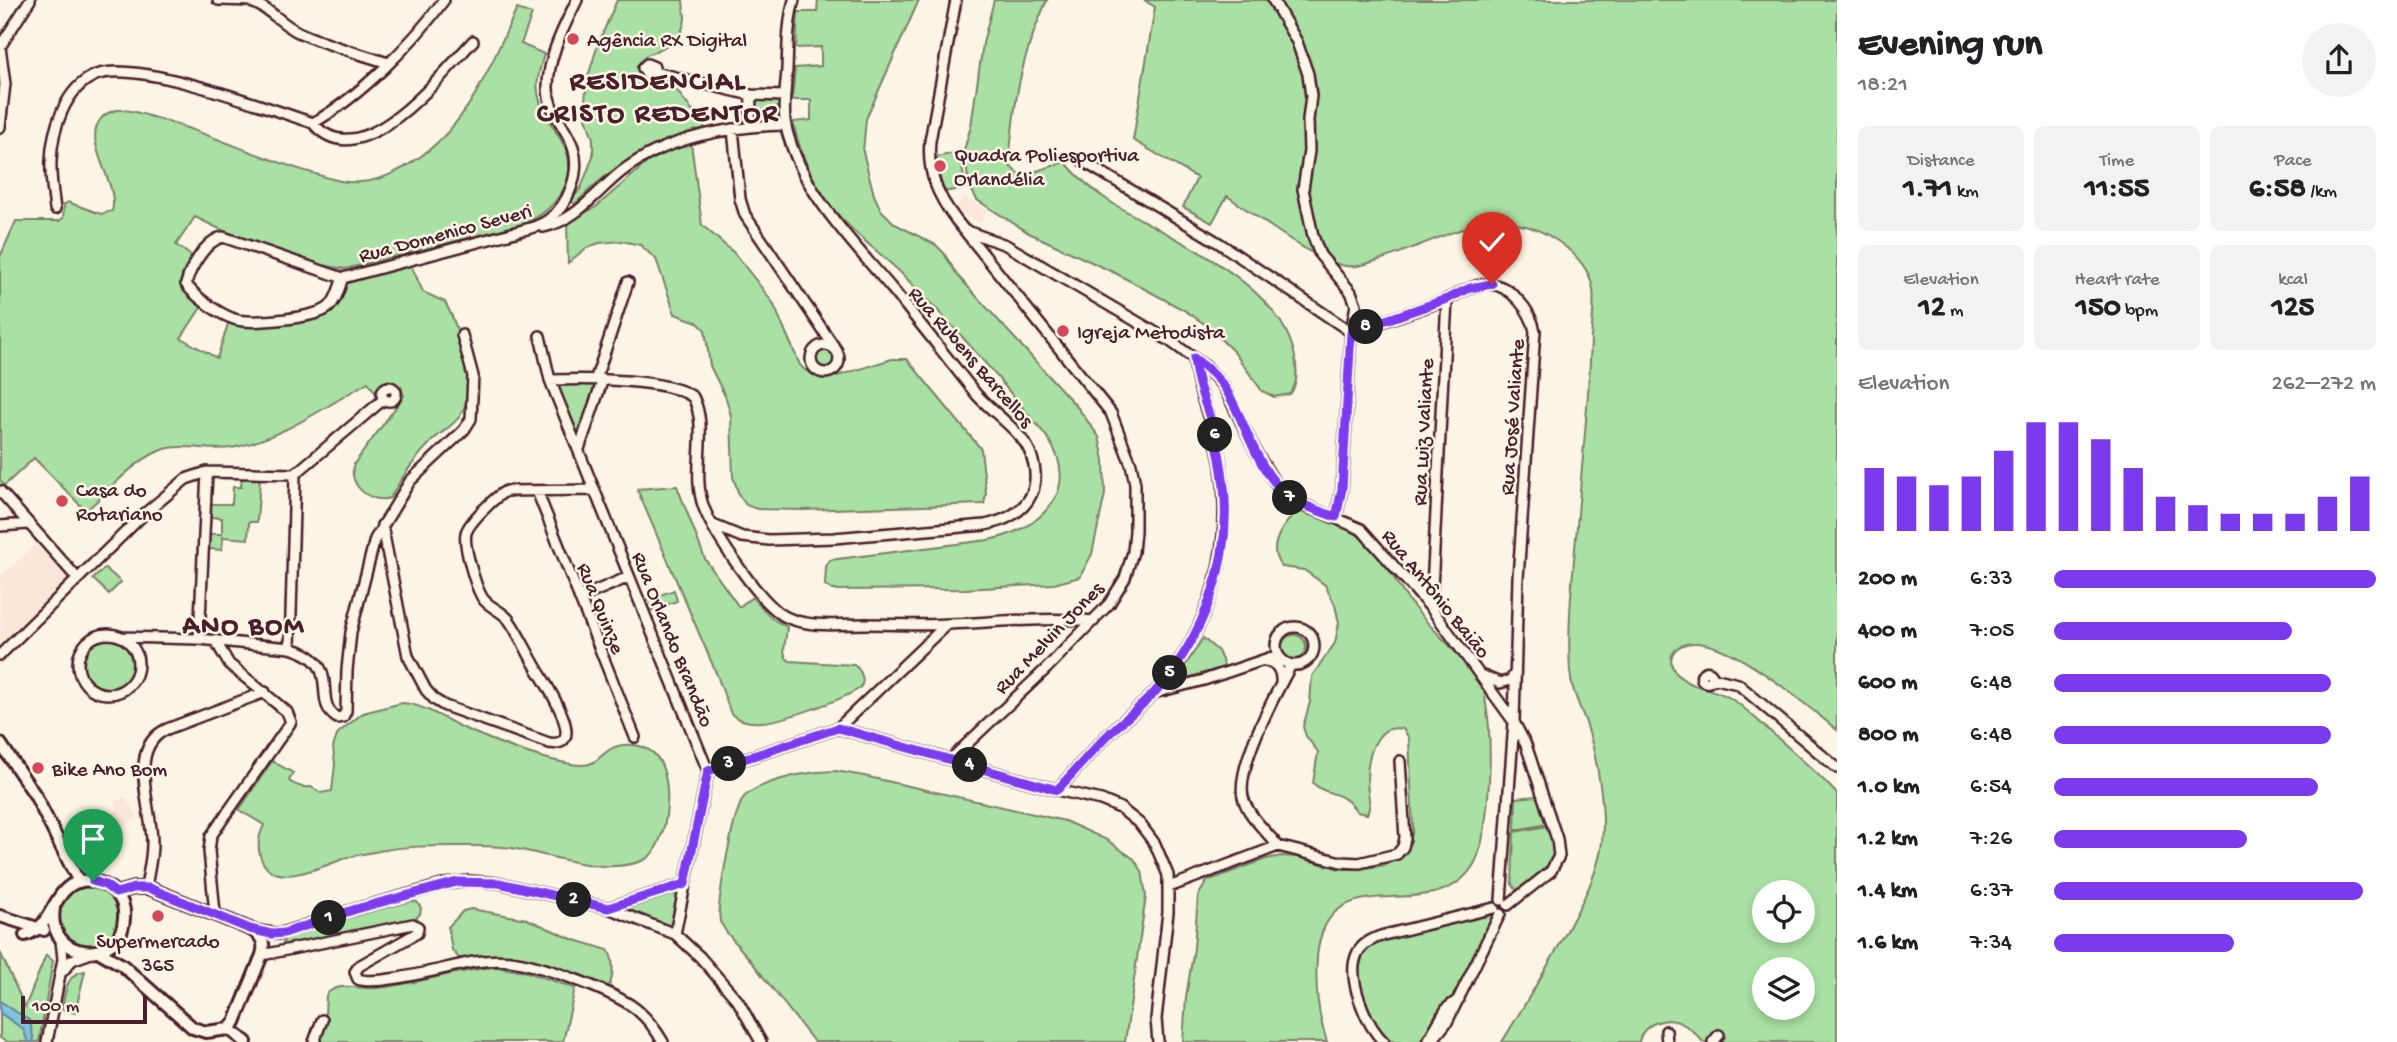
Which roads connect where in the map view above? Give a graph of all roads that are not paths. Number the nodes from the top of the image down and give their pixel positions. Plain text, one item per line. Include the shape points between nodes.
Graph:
1 (30, 0) edge
2 (218, 0) edge
3 (444, 0) edge
4 (577, 0) edge
5 (794, 0) edge
6 (956, 0) edge
7 (1273, 0) edge
8 (255, 1) edge
9 (472, 41) dead end
10 (0, 47) edge
11 (388, 63) junction
12 (653, 72) dead end
13 (751, 96) junction
14 (785, 96) junction
15 (313, 123) junction
16 (786, 125) junction
17 (750, 126) junction
18 (0, 127) edge
19 (733, 129) junction
20 (1081, 160) dead end
21 (561, 207) junction
22 (55, 209) dead end
23 (574, 214) junction
24 (523, 230) junction
25 (964, 230) junction
26 (343, 278) junction
27 (628, 282) dead end
28 (1447, 299) junction
29 (1351, 332) junction
30 (461, 335) dead end
31 (540, 336) dead end
32 (837, 351) dead end
33 (1194, 358) junction
34 (599, 379) junction
35 (550, 380) junction
36 (384, 399) dead end
37 (579, 449) junction
38 (207, 472) junction
39 (295, 474) junction
40 (595, 490) junction
41 (0, 491) edge
42 (537, 491) junction
43 (1336, 517) junction
44 (28, 524) junction
45 (382, 525) junction
46 (0, 526) edge
47 (713, 526) junction
48 (629, 577) junction
49 (78, 579) junction
50 (579, 598) junction
51 (1431, 608) junction
52 (1094, 621) junction
53 (947, 624) junction
54 (121, 637) junction
55 (199, 639) junction
56 (215, 640) junction
57 (290, 648) junction
58 (0, 655) edge
59 (1278, 655) junction
60 (1260, 661) junction
61 (1291, 665) junction
62 (1515, 673) junction
63 (1481, 676) junction
64 (1713, 678) dead end
65 (1281, 683) junction
66 (265, 692) junction
67 (1154, 693) junction
68 (1514, 722) junction
69 (838, 728) junction
70 (635, 737) dead end
71 (0, 743) edge
72 (950, 760) junction
73 (1400, 761) dead end
74 (1837, 768) edge
75 (708, 771) junction
76 (1057, 790) junction
77 (1278, 846) junction
78 (79, 882) junction
79 (685, 884) junction
80 (1168, 887) junction
81 (146, 888) junction
82 (116, 893) junction
83 (1501, 907) junction
84 (54, 908) junction
85 (608, 908) junction
86 (215, 913) junction
87 (0, 916) edge
88 (39, 928) junction
89 (250, 929) junction
90 (291, 931) junction
91 (675, 934) junction
92 (25, 935) dead end
93 (61, 940) junction
94 (96, 951) junction
95 (263, 953) junction
96 (57, 982) junction
97 (322, 1020) dead end
98 (229, 1029) junction
99 (1666, 1031) dead end
100 (47, 1042) edge
101 (246, 1042) edge
102 (314, 1042) edge
103 (663, 1042) edge
104 (761, 1042) edge
105 (1158, 1042) edge
106 (1384, 1042) edge
107 (1429, 1042) edge
108 (1667, 1042) edge

1 - 10 street
2 - 8 street
3 - 11 street
4 - 21 street via 549,72 552,109 574,155 572,185
5 - 14 street, Rua Rubens Barcellos
6 - 25 street, Rua Melvin Jones via 929,156 937,193
7 - 29 street via 1297,42 1309,77 1304,203 1320,255 1356,305
8 - 11 street via 303,34
9 - 15 street via 409,108 365,137 331,137
10 - 18 street via 5,84
11 - 15 street via 361,90
12 - 13 street
13 - 14 street
13 - 17 street
14 - 16 street, Rua Rubens Barcellos
15 - 22 street via 175,80 125,71 96,75 73,92 60,117 50,163
16 - 17 street
16 - 47 street, Rua Rubens Barcellos via 813,189 850,243 1027,447 1033,488 1019,512 985,525 769,540 742,537
17 - 19 street
19 - 23 street via 679,143 637,162
19 - 32 street via 745,215
20 - 29 street via 1219,243
21 - 23 street via 563,216
21 - 24 street, Rua Domenico Severi via 541,225
23 - 24 street via 559,223
24 - 26 street, Rua Domenico Severi
25 - 33 street, Rua Antônio Baião via 1006,245
25 - 52 street, Rua Melvin Jones via 1111,413 1126,446 1135,484 1133,552 1119,590
26 - 26 street via 223,237 210,243 186,284 225,315 257,321 325,310 333,303
27 - 34 street
28 - 29 street, Rua José Valiante
28 - 51 street, Rua Luiz Valiante
28 - 62 street, Rua José Valiante via 1492,284 1527,309 1535,331
29 - 43 street via 1342,489
30 - 45 street via 474,384 470,422 410,481
31 - 35 street, Rua Orlando Brandão
33 - 43 street, Rua Antônio Baião via 1224,387 1277,485 1302,504
33 - 67 street via 1221,465 1225,533 1214,587 1196,635
34 - 35 street
34 - 37 street
34 - 47 street via 677,389 694,397 699,416 699,490
35 - 37 street, Rua Orlando Brandão
36 - 39 street
37 - 40 street, Rua Orlando Brandão
38 - 39 street
38 - 49 street via 182,481
38 - 55 street
39 - 57 street
40 - 42 street
40 - 48 street, Rua Orlando Brandão
41 - 44 street
42 - 45 street via 499,495 468,527 465,541 479,593 509,620 563,715 566,734 557,744 454,710 432,697 420,682 408,656
42 - 50 street, Rua Quinze
43 - 51 street, Rua Antônio Baião via 1370,536
44 - 46 street
44 - 49 street
45 - 57 street via 351,632 343,717 337,718 329,709 318,663
47 - 53 street via 764,599 790,619 821,624
48 - 50 street
48 - 75 street, Rua Orlando Brandão
49 - 58 street
50 - 70 street, Rua Quinze
51 - 63 street, Rua Antônio Baião
52 - 53 street
52 - 72 street, Rua Melvin Jones
53 - 69 street
54 - 54 street via 103,635 83,648 79,671 92,690 119,692 135,678 138,657
54 - 55 street
55 - 56 street
56 - 57 street
56 - 66 street via 229,664
59 - 60 street
59 - 61 street
59 - 61 street via 1276,642 1283,632 1295,627 1307,631 1314,642 1312,654 1304,663
60 - 65 street via 1277,666
60 - 67 street
61 - 65 street
62 - 63 street via 1504,682
62 - 68 street, Rua José Valiante
63 - 68 street, Rua Antônio Baião
64 - 74 street via 1738,684
65 - 77 street via 1248,759 1242,789 1250,810
66 - 81 street via 167,729 148,743 144,763 152,843
66 - 86 street via 287,712 291,722 211,836
67 - 76 street
68 - 83 street, Rua José Valiante
68 - 83 street via 1559,850 1551,871
69 - 72 street
69 - 75 street
71 - 78 main road via 35,795
72 - 76 street
73 - 77 street via 1405,838 1397,854 1349,863
75 - 79 street
76 - 80 street via 1112,804 1140,824 1164,864
77 - 80 street
78 - 82 main road via 99,882
78 - 84 main road via 63,891
79 - 85 street
79 - 91 street
80 - 105 street via 1156,1018
81 - 82 main road
81 - 86 main road
82 - 94 main road via 124,911 122,930 114,941
83 - 106 street via 1384,935 1360,949 1355,963 1357,988 1367,1021
83 - 107 street via 1460,999 1441,1032
84 - 88 main road
84 - 93 main road via 54,926
85 - 90 street via 499,883 468,881 410,893
85 - 91 street
86 - 89 main road
87 - 88 main road
88 - 92 main road
88 - 93 main road
89 - 90 street via 271,934
89 - 95 main road via 262,939
90 - 95 street
91 - 104 street via 738,1001
93 - 94 main road via 73,949
93 - 96 street
94 - 96 street via 72,960
94 - 98 main road via 121,965 193,1028 206,1032
95 - 98 main road
95 - 103 street via 413,924 418,931 412,936 359,967 355,974 359,980 476,962 527,964 621,999 643,1015
96 - 100 street
97 - 102 street
98 - 101 main road
99 - 108 street

